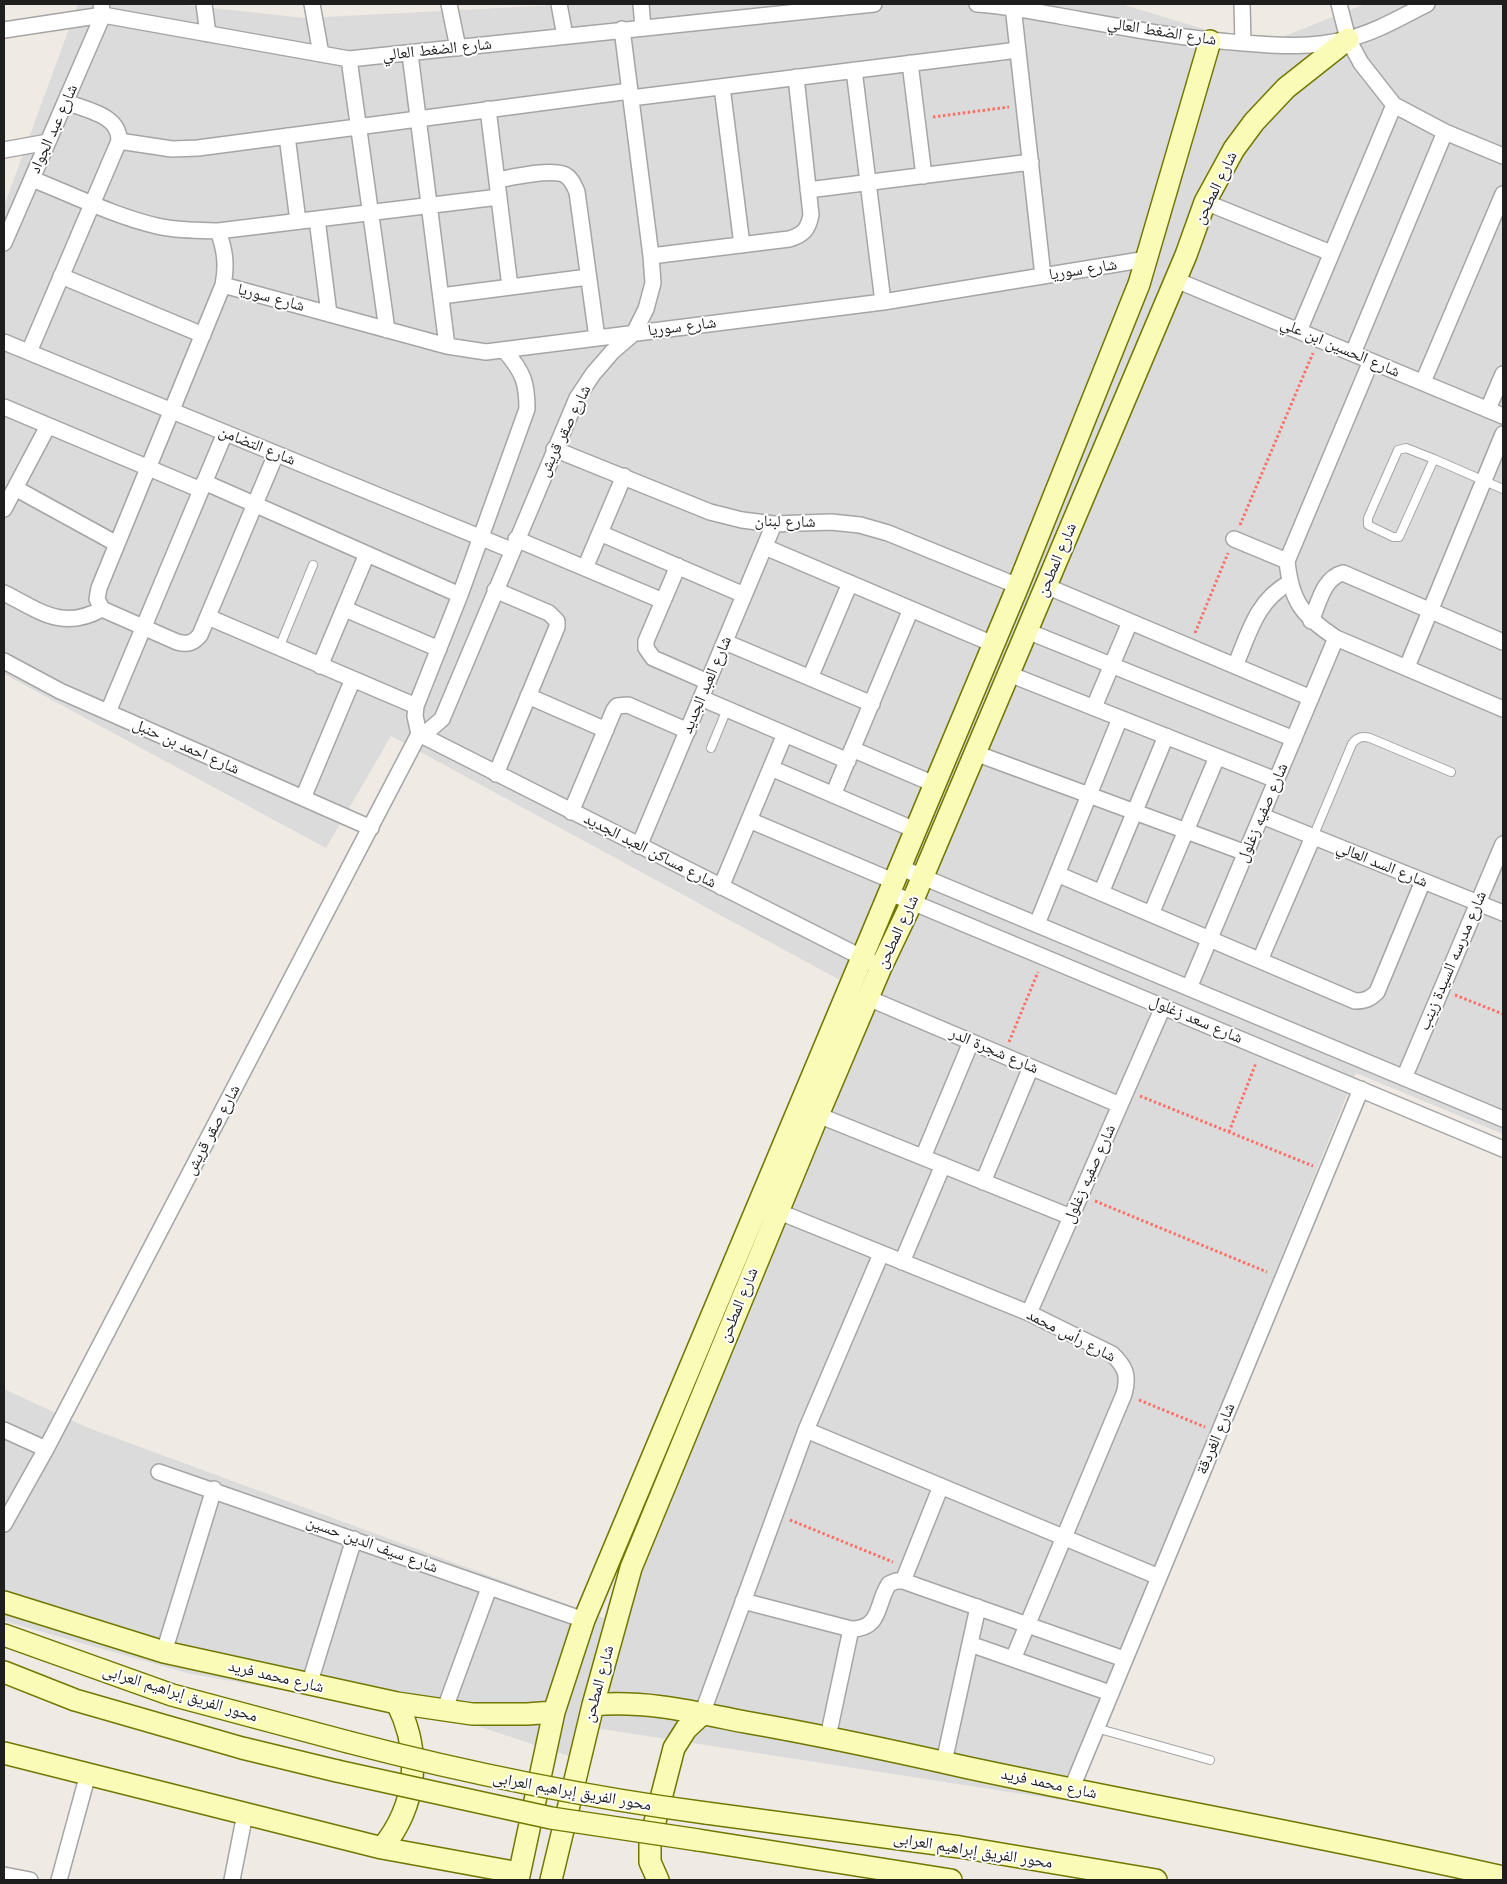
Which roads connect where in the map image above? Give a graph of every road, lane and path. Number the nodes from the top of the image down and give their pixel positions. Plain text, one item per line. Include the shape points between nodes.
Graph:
1 (204, 4) edge
2 (312, 4) edge
3 (449, 4) edge
4 (558, 4) edge
5 (641, 4) edge
6 (874, 4) edge
7 (977, 4) edge
8 (1242, 4) edge
9 (1340, 4) edge
10 (1427, 4) edge
11 (1013, 6) junction
12 (102, 10) edge
13 (762, 10) edge
14 (1057, 10) edge
15 (643, 28) junction
16 (622, 29) junction
17 (4, 30) edge
18 (208, 34) junction
19 (565, 36) junction
20 (1348, 39) junction
21 (1210, 41) junction
22 (1243, 43) junction
23 (458, 48) junction
24 (1018, 50) junction
25 (321, 54) junction
26 (410, 54) junction
27 (348, 59) junction
28 (910, 63) junction
29 (854, 70) junction
30 (796, 77) junction
31 (722, 87) junction
32 (631, 94) junction
33 (66, 102) junction
34 (1394, 104) junction
35 (1024, 105) junction
36 (488, 110) junction
37 (418, 119) junction
38 (917, 119) junction
39 (359, 126) junction
40 (1445, 132) junction
41 (287, 136) junction
42 (119, 141) junction
43 (48, 142) junction
44 (4, 150) edge
45 (1503, 156) edge
46 (1031, 162) junction
47 (924, 176) junction
48 (32, 179) junction
49 (497, 180) junction
50 (867, 183) junction
51 (808, 190) junction
52 (1503, 194) edge
53 (499, 197) junction
54 (1205, 202) junction
55 (92, 203) junction
56 (429, 205) junction
57 (371, 212) junction
58 (317, 218) junction
59 (298, 221) junction
60 (218, 230) junction
61 (4, 243) edge
62 (742, 244) junction
63 (1149, 252) junction
64 (1331, 253) junction
65 (1186, 255) junction
66 (651, 256) junction
67 (61, 276) junction
68 (1043, 276) junction
69 (588, 277) junction
70 (1139, 284) junction
71 (223, 285) junction
72 (510, 287) junction
73 (1173, 287) junction
74 (441, 296) junction
75 (883, 302) junction
76 (329, 314) junction
77 (387, 330) junction
78 (1299, 331) junction
79 (634, 333) junction
80 (203, 335) junction
81 (597, 338) junction
82 (1319, 339) junction
83 (4, 342) edge
84 (447, 346) junction
85 (505, 351) junction
86 (28, 352) junction
87 (1353, 353) junction
88 (1371, 360) junction
89 (1503, 374) edge
90 (1424, 382) junction
91 (4, 407) edge
92 (1488, 409) junction
93 (173, 412) junction
94 (1503, 416) edge
95 (48, 426) junction
96 (225, 433) junction
97 (1503, 434) edge
98 (554, 449) junction
99 (276, 454) junction
100 (1434, 459) junction
101 (150, 468) junction
102 (624, 476) junction
103 (1484, 481) junction
104 (203, 486) junction
105 (15, 488) junction
106 (1503, 489) edge
107 (255, 505) junction
108 (4, 509) edge
109 (774, 524) junction
110 (600, 534) junction
111 (481, 537) junction
112 (1234, 539) junction
113 (118, 544) junction
114 (513, 544) junction
115 (765, 547) junction
116 (368, 554) junction
117 (1287, 562) junction
118 (313, 565) dead end
119 (678, 566) junction
120 (585, 568) junction
121 (850, 583) junction
122 (1289, 583) junction
123 (1018, 586) junction
124 (1046, 586) junction
125 (495, 590) junction
126 (4, 593) edge
127 (460, 595) junction
128 (744, 595) junction
129 (663, 601) junction
130 (102, 609) junction
131 (344, 609) junction
132 (911, 609) junction
133 (1430, 610) junction
134 (208, 618) junction
135 (1311, 621) junction
136 (1130, 622) junction
137 (143, 628) junction
138 (1027, 631) junction
139 (1336, 638) junction
140 (725, 642) junction
141 (1503, 642) edge
142 (994, 644) junction
143 (1189, 646) junction
144 (279, 648) junction
145 (439, 649) junction
146 (4, 661) edge
147 (1111, 665) junction
148 (320, 666) junction
149 (1235, 666) junction
150 (1406, 668) junction
151 (1009, 674) junction
152 (810, 678) junction
153 (353, 679) junction
154 (708, 682) junction
155 (528, 696) junction
156 (701, 698) junction
157 (1311, 698) junction
158 (872, 704) junction
159 (416, 706) junction
160 (1094, 707) junction
161 (727, 709) junction
162 (1503, 709) edge
163 (108, 712) junction
164 (1120, 718) junction
165 (606, 730) junction
166 (688, 731) junction
167 (419, 734) junction
168 (786, 734) junction
169 (1166, 736) junction
170 (1294, 739) junction
171 (711, 748) dead end
172 (975, 753) junction
173 (850, 755) junction
174 (1217, 757) junction
175 (771, 768) junction
176 (1451, 772) dead end
177 (496, 774) junction
178 (1276, 780) junction
179 (934, 784) junction
180 (833, 795) junction
181 (1089, 795) junction
182 (303, 798) junction
183 (571, 812) junction
184 (1134, 812) junction
185 (1262, 816) junction
186 (749, 820) junction
187 (371, 828) junction
188 (915, 830) junction
189 (1186, 831) junction
190 (1312, 836) junction
191 (1503, 844) edge
192 (640, 846) junction
193 (1246, 853) junction
194 (1057, 874) junction
195 (923, 877) junction
196 (893, 880) junction
197 (1423, 881) junction
198 (721, 887) junction
199 (1101, 893) junction
200 (912, 902) junction
201 (1478, 903) junction
202 (1503, 913) edge
203 (1151, 914) junction
204 (1037, 924) junction
205 (1210, 939) junction
206 (860, 957) junction
207 (1044, 957) junction
208 (1260, 960) junction
209 (881, 967) junction
210 (1189, 988) junction
211 (1441, 989) junction
212 (868, 998) junction
213 (1163, 1007) junction
214 (1503, 1014) edge
215 (971, 1042) junction
216 (1262, 1048) junction
217 (1003, 1055) junction
218 (1031, 1067) junction
219 (1404, 1078) junction
220 (1126, 1090) junction
221 (1362, 1090) junction
222 (1120, 1105) junction
223 (818, 1115) junction
224 (1503, 1119) edge
225 (1229, 1132) junction
226 (1503, 1148) edge
227 (923, 1157) junction
228 (943, 1165) junction
229 (1327, 1172) junction
230 (984, 1182) junction
231 (1080, 1196) junction
232 (778, 1211) junction
233 (1071, 1217) junction
234 (881, 1254) junction
235 (902, 1262) junction
236 (1283, 1278) junction
237 (1029, 1313) junction
238 (1124, 1394) junction
239 (4, 1430) edge
240 (806, 1430) junction
241 (1218, 1433) junction
242 (46, 1449) junction
243 (159, 1472) dead end
244 (941, 1486) junction
245 (214, 1489) junction
246 (775, 1514) junction
247 (4, 1524) edge
248 (1064, 1537) junction
249 (354, 1539) junction
250 (906, 1574) junction
251 (1159, 1577) junction
252 (488, 1588) junction
253 (744, 1601) junction
254 (4, 1602) edge
255 (978, 1608) junction
256 (584, 1620) junction
257 (1027, 1625) junction
258 (851, 1628) junction
259 (4, 1635) edge
260 (970, 1644) junction
261 (164, 1652) junction
262 (1013, 1659) junction
263 (1124, 1659) junction
264 (4, 1672) edge
265 (309, 1685) junction
266 (1110, 1694) junction
267 (397, 1704) junction
268 (593, 1705) junction
269 (444, 1711) junction
270 (554, 1712) junction
271 (702, 1714) junction
272 (1096, 1728) junction
273 (828, 1737) junction
274 (4, 1753) edge
275 (1210, 1760) dead end
276 (944, 1762) junction
277 (88, 1774) junction
278 (1071, 1790) junction
279 (245, 1814) junction
280 (382, 1848) junction
281 (4, 1875) edge
282 (518, 1877) edge
283 (1503, 1877) edge
284 (30, 1880) edge
285 (59, 1880) edge
286 (232, 1880) edge
287 (551, 1880) edge
288 (658, 1880) edge
289 (951, 1880) edge
290 (1156, 1880) edge

1 - 18 street
2 - 25 street
3 - 23 street
4 - 19 street
5 - 15 street
6 - 13 street, شارع الضغط العالي
7 - 11 street, شارع الضغط العالي
8 - 22 street
9 - 20 street
10 - 20 street, شارع الضغط العالي
11 - 14 street, شارع الضغط العالي
11 - 24 street
12 - 17 street, شارع الضغط العالي
12 - 18 street, شارع الضغط العالي
12 - 33 street, شارع عبد الجواد
13 - 15 street, شارع الضغط العالي
14 - 21 street, شارع الضغط العالي
15 - 16 street, شارع الضغط العالي
16 - 19 street, شارع الضغط العالي
16 - 32 street, شارع صقر قريش
18 - 25 street, شارع الضغط العالي
19 - 23 street, شارع الضغط العالي
20 - 22 street, شارع الضغط العالي via 1304,45
20 - 34 street via 1371,77
20 - 54 street, شارع المطحن via 1286,88 1254,122 1234,149
21 - 22 street, شارع الضغط العالي
21 - 63 street, شارع المطحن
23 - 26 street, شارع الضغط العالي
24 - 28 street
24 - 35 street
25 - 27 street, شارع الضغط العالي
26 - 27 street, شارع الضغط العالي
26 - 37 street
27 - 39 street
28 - 29 street
28 - 38 street
29 - 30 street
29 - 50 street
30 - 31 street
30 - 51 street
31 - 32 street
31 - 62 street
32 - 36 street
32 - 66 street, شارع صقر قريش
33 - 42 street via 116,124 120,132
33 - 43 street, شارع عبد الجواد
34 - 40 street
34 - 64 street
35 - 38 path
35 - 46 street
36 - 37 street
36 - 49 street
37 - 39 street
37 - 56 street
38 - 47 street
39 - 41 street
39 - 57 street
40 - 45 street
40 - 87 street
41 - 42 street via 172,149
41 - 59 street
42 - 55 street
43 - 44 street
43 - 48 street, شارع عبد الجواد
46 - 47 street
46 - 68 street
47 - 50 street
48 - 55 street
48 - 61 street, شارع عبد الجواد
49 - 53 street
49 - 69 street via 553,172 573,182
50 - 51 street
50 - 75 street
51 - 62 street via 811,215 809,227 801,236
52 - 90 street
53 - 56 street
53 - 72 street
54 - 64 street
54 - 65 street, شارع المطحن
55 - 60 street via 158,226
55 - 67 street
56 - 57 street
56 - 74 street
57 - 58 street
57 - 77 street
58 - 59 street
58 - 76 street
59 - 60 street
60 - 71 street via 225,249
62 - 66 street
63 - 65 street via 1162,243
63 - 68 street, شارع سوريا
63 - 70 street, شارع المطحن
64 - 78 street
65 - 73 street, شارع المطحن
66 - 79 street, شارع صقر قريش via 652,283 646,309
67 - 80 street
67 - 86 street
68 - 75 street, شارع سوريا
69 - 72 street
69 - 81 street
70 - 73 street via 1154,292
70 - 123 street, شارع المطحن
71 - 76 street, شارع سوريا
71 - 80 street
72 - 74 street
73 - 78 street, شارع الحسين ابن علي
73 - 124 street, شارع المطحن
74 - 84 street
75 - 79 street, شارع سوريا
76 - 77 street, شارع سوريا
77 - 84 street, شارع سوريا
78 - 82 street, شارع الحسين ابن علي
79 - 81 street, شارع سوريا
79 - 98 street, شارع صقر قريش via 593,374 577,398
80 - 93 street
81 - 85 street, شارع سوريا
82 - 87 street, شارع الحسين ابن علي
82 - 112 path
83 - 86 street, شارع التضامن
84 - 85 street, شارع سوريا via 476,352
85 - 111 street via 519,368 527,388 527,409
86 - 93 street, شارع التضامن
87 - 88 street, شارع الحسين ابن علي
88 - 90 street, شارع الحسين ابن علي
88 - 117 street
89 - 92 street
90 - 92 street, شارع الحسين ابن علي
91 - 95 street
92 - 94 street, شارع الحسين ابن علي
93 - 96 street, شارع التضامن
93 - 101 street
95 - 101 street
95 - 105 street
96 - 99 street, شارع التضامن
96 - 104 street
97 - 103 street
98 - 102 street, شارع لبنان
98 - 114 street, شارع صقر قريش
99 - 107 street
99 - 111 street, شارع التضامن
100 - 100 lane via 1399,537 1368,525 1368,518 1398,450 1406,448
100 - 103 lane
101 - 104 street
101 - 113 street
102 - 109 street, شارع لبنان via 710,512
102 - 110 street
103 - 106 lane
103 - 133 street
104 - 107 street
104 - 137 street
105 - 108 street
105 - 113 street
107 - 116 street
107 - 134 street
109 - 115 street, شارع العبد الجديد
109 - 123 street, شارع لبنان via 832,522 860,525 888,533
110 - 119 street
110 - 120 street
111 - 114 street, شارع التضامن
111 - 127 street
112 - 117 street
112 - 143 path
113 - 130 street via 99,588 97,599
114 - 120 street, شارع التضامن
114 - 125 street, شارع صقر قريش
115 - 121 street
115 - 128 street, شارع العبد الجديد
116 - 127 street
116 - 131 street
117 - 122 street
118 - 144 lane
119 - 128 street
119 - 129 street
120 - 129 street, شارع التضامن
121 - 132 street
121 - 152 street
122 - 135 street via 1297,604
122 - 149 street via 1266,599
123 - 142 street, شارع المطحن
124 - 136 street
124 - 138 street, شارع المطحن
125 - 155 street via 549,613 557,621
125 - 167 street, شارع صقر قريش via 442,718 436,726
126 - 130 street via 54,618 71,620 87,617
127 - 145 street
128 - 140 street, شارع العبد الجديد
129 - 154 street via 646,641 648,654
130 - 137 street
131 - 145 street
131 - 148 street
132 - 142 street
132 - 158 street
133 - 135 street via 1344,573 1328,581
133 - 141 street
133 - 150 street
134 - 137 street via 195,641 186,644
134 - 144 street
135 - 139 street
136 - 143 street
136 - 147 street
137 - 163 street
138 - 147 street
138 - 151 street, شارع المطحن
139 - 150 street
139 - 157 street, شارع صفيه زغلول
140 - 152 street
140 - 154 street, شارع العبد الجديد
142 - 179 street, شارع المطحن
143 - 149 street
144 - 148 street
145 - 159 street
146 - 163 street, شارع احمد بن حنبل
147 - 160 street
147 - 170 street
148 - 153 street
149 - 157 street
150 - 162 street
151 - 160 street
151 - 172 street, شارع المطحن
152 - 158 street
153 - 159 street
153 - 182 street
154 - 156 street, شارع العبد الجديد
155 - 165 street
155 - 177 street
156 - 161 street
156 - 166 street, شارع العبد الجديد
157 - 170 street, شارع صفيه زغلول
158 - 173 street
159 - 167 street
160 - 164 street
161 - 168 street
161 - 171 lane
163 - 182 street, شارع احمد بن حنبل
164 - 169 street
164 - 181 street
165 - 166 street via 614,710 623,705
165 - 183 street
166 - 192 street, شارع العبد الجديد
167 - 177 street, شارع مساكن العبد الجديد
167 - 187 street, شارع صقر قريش
168 - 173 street
168 - 175 street
169 - 174 street
169 - 184 street
170 - 178 street, شارع صفيه زغلول
172 - 181 street
172 - 195 street, شارع المطحن
173 - 179 street
173 - 180 street
174 - 178 street
174 - 189 street
175 - 180 street
175 - 186 street
176 - 190 lane via 1370,738 1356,739
177 - 183 street, شارع مساكن العبد الجديد
178 - 185 street, شارع صفيه زغلول
179 - 188 street, شارع المطحن
180 - 188 street
181 - 184 street
181 - 194 street
182 - 187 street, شارع احمد بن حنبل
183 - 192 street, شارع مساكن العبد الجديد
184 - 189 street
184 - 199 street
185 - 190 street, شارع السد العالي
185 - 193 street, شارع صفيه زغلول
186 - 196 street
186 - 198 street
187 - 242 street, شارع صقر قريش
188 - 196 street, شارع المطحن
189 - 193 street
189 - 203 street
190 - 197 street, شارع السد العالي
190 - 208 street
191 - 201 street, شارع مدرسه السيدة زينب
192 - 198 street, شارع مساكن العبد الجديد
193 - 205 street, شارع صفيه زغلول
194 - 199 street
194 - 204 street
195 - 196 street, شارع سعد زغلول
195 - 200 street, شارع المطحن
195 - 204 street, شارع سعد زغلول
196 - 200 street, شارع سعد زغلول
196 - 206 street, شارع المطحن
197 - 201 street, شارع السد العالي
197 - 208 street via 1377,992 1371,998 1355,1000
198 - 206 street, شارع مساكن العبد الجديد
199 - 203 street
200 - 207 street, شارع سعد زغلول
200 - 209 street, شارع المطحن
201 - 202 street, شارع السد العالي
201 - 211 street, شارع مدرسه السيدة زينب
203 - 205 street
204 - 210 street, شارع سعد زغلول
205 - 208 street
205 - 210 street, شارع صفيه زغلول
206 - 209 street, شارع مساكن العبد الجديد
206 - 256 street, شارع المطحن
207 - 213 street, شارع سعد زغلول
207 - 217 path
209 - 212 street, شارع المطحن
210 - 219 street, شارع سعد زغلول
211 - 214 path
211 - 219 street, شارع مدرسه السيدة زينب
212 - 215 street, شارع شجرة الدر
212 - 223 street, شارع المطحن
213 - 216 street, شارع سعد زغلول
213 - 220 street, شارع صفيه زغلول
215 - 217 street, شارع شجرة الدر
215 - 227 street
216 - 221 street, شارع سعد زغلول
216 - 225 path
217 - 218 street, شارع شجرة الدر
218 - 222 street, شارع شجرة الدر
218 - 230 street
219 - 224 street, شارع سعد زغلول
220 - 222 street, شارع صفيه زغلول
220 - 225 path
221 - 226 street, شارع سعد زغلول
221 - 229 street, شارع الغردقة
222 - 231 street, شارع صفيه زغلول
223 - 227 street
223 - 232 street, شارع المطحن
225 - 229 path
227 - 228 street
228 - 230 street
228 - 235 street
229 - 236 street, شارع الغردقة
230 - 233 street
231 - 233 street, شارع صفيه زغلول
231 - 236 path
232 - 234 street, شارع رأس محمد
232 - 268 street, شارع المطحن via 631,1568
233 - 237 street, شارع صفيه زغلول
234 - 235 street, شارع رأس محمد
234 - 240 street
235 - 237 street, شارع رأس محمد
236 - 241 street, شارع الغردقة
237 - 238 street, شارع رأس محمد via 1112,1354 1124,1364 1128,1379
238 - 241 path
238 - 248 street, شارع رأس محمد
239 - 242 street
240 - 244 street
240 - 246 street
241 - 251 street, شارع الغردقة
242 - 247 street, شارع صقر قريش
243 - 245 street, شارع سيف الدين حسين
244 - 248 street
244 - 250 street
245 - 249 street, شارع سيف الدين حسين
245 - 261 street
246 - 250 path
246 - 253 street
248 - 251 street
248 - 257 street, شارع رأس محمد
249 - 252 street, شارع سيف الدين حسين
249 - 265 street
250 - 255 street
250 - 258 street via 889,1584 871,1624 862,1629
251 - 263 street, شارع الغردقة
252 - 256 street, شارع سيف الدين حسين
252 - 269 street
253 - 258 street
253 - 271 street
254 - 261 street, شارع محمد فريد
255 - 257 street
255 - 260 street
256 - 270 street, شارع المطحن
257 - 262 street, شارع رأس محمد
257 - 263 street
258 - 273 street
259 - 290 street, محور الفريق إبراهيم العرابى, bridge via 172,1694 428,1763 535,1786 634,1804 960,1848
260 - 262 street
260 - 276 street
261 - 265 street, شارع محمد فريد
262 - 266 street
263 - 266 street, شارع الغردقة
264 - 289 street, محور الفريق إبراهيم العرابى, bridge via 94,1705 242,1748 337,1771 551,1818
265 - 267 street, شارع محمد فريد
266 - 272 street, شارع الغردقة
267 - 269 street, شارع محمد فريد
267 - 280 street via 409,1732 413,1778 403,1815
268 - 271 street, شارع محمد فريد via 631,1703
268 - 287 street, شارع المطحن
269 - 270 street, شارع محمد فريد via 499,1715
270 - 282 street, شارع المطحن
271 - 273 street, شارع محمد فريد
271 - 288 street via 674,1748 650,1841 650,1862
272 - 275 lane
272 - 278 street, شارع الغردقة
273 - 276 street, شارع محمد فريد
274 - 277 street
276 - 278 street, شارع محمد فريد
277 - 279 street
277 - 285 street
278 - 283 street, شارع محمد فريد via 1357,1844
279 - 280 street
279 - 286 street
280 - 282 street
281 - 284 street

